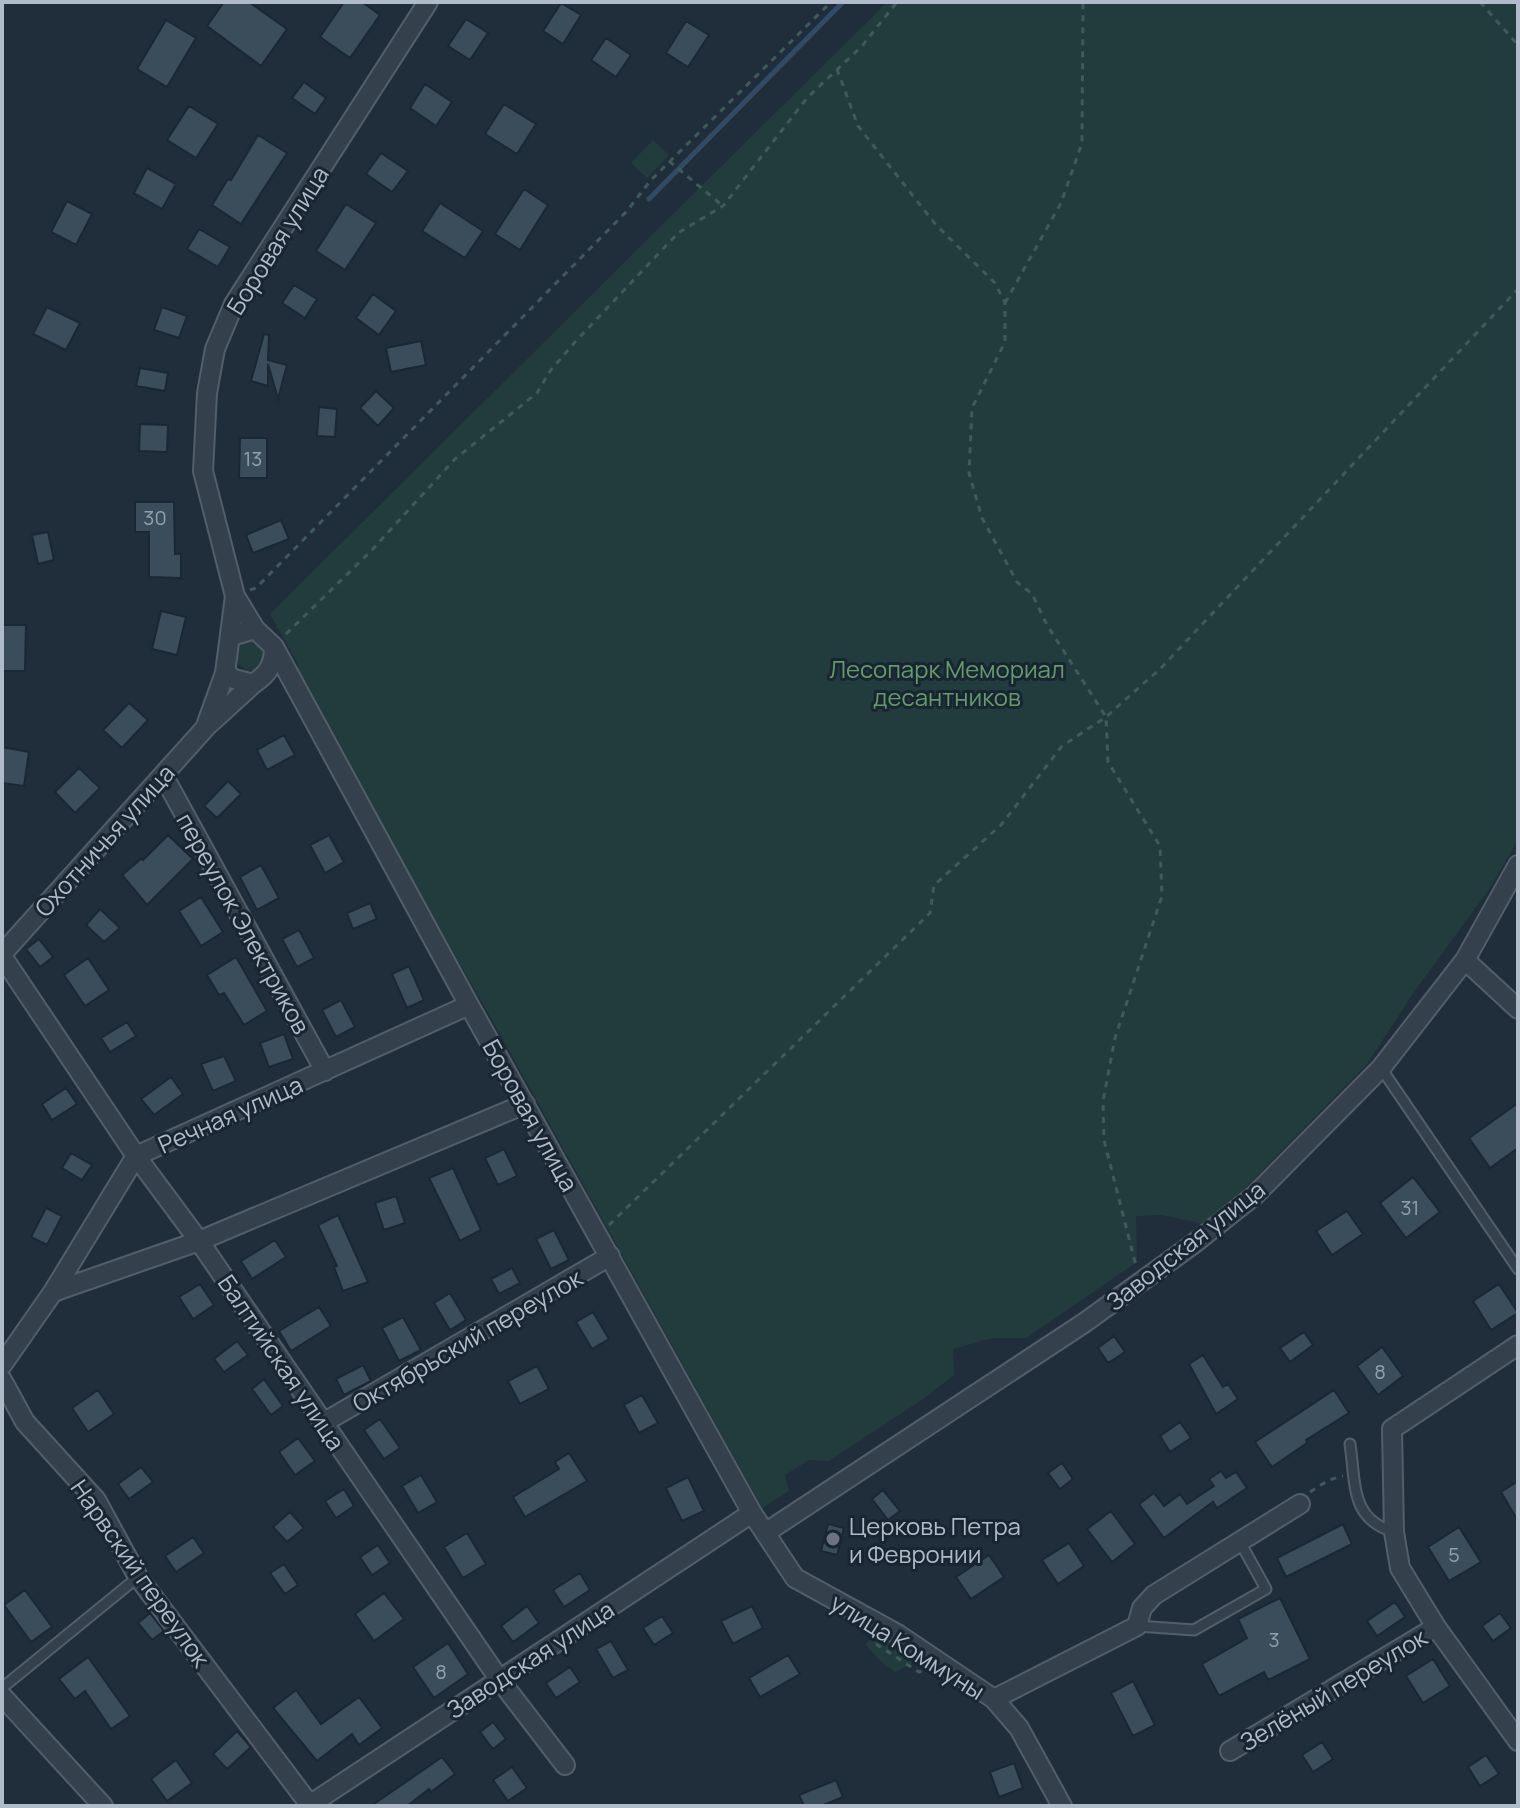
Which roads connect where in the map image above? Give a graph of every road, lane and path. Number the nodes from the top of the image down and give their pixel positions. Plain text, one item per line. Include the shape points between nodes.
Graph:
1 (428, 2) edge
2 (831, 2) edge
3 (897, 2) edge
4 (1083, 2) edge
5 (1480, 2) edge
6 (1518, 45) edge
7 (837, 69) junction
8 (669, 161) junction
9 (723, 206) junction
10 (1518, 289) edge
11 (1005, 303) junction
12 (235, 596) junction
13 (255, 629) junction
14 (232, 636) junction
15 (274, 647) junction
16 (286, 672) junction
17 (225, 673) junction
18 (258, 680) junction
19 (1106, 717) junction
20 (207, 726) junction
21 (163, 775) junction
22 (1518, 865) edge
23 (2, 955) edge
24 (1465, 960) junction
25 (469, 1005) junction
26 (1518, 1009) edge
27 (1381, 1068) junction
28 (325, 1071) junction
29 (525, 1104) junction
30 (136, 1156) junction
31 (597, 1233) junction
32 (199, 1241) junction
33 (610, 1256) junction
34 (1518, 1269) edge
35 (1141, 1281) junction
36 (53, 1292) junction
37 (1518, 1345) edge
38 (2, 1365) edge
39 (2, 1380) edge
40 (323, 1423) junction
41 (1350, 1444) dead end
42 (1354, 1473) junction
43 (1300, 1504) joint
44 (752, 1513) junction
45 (1394, 1532) junction
46 (765, 1533) junction
47 (1240, 1542) junction
48 (138, 1577) junction
49 (795, 1578) joint
50 (1137, 1626) junction
51 (1436, 1627) junction
52 (876, 1644) dead end
53 (909, 1666) dead end
54 (499, 1679) junction
55 (2, 1688) edge
56 (2, 1696) edge
57 (994, 1699) junction
58 (1518, 1741) edge
59 (1230, 1751) dead end
60 (565, 1765) dead end
61 (309, 1805) edge
62 (103, 1806) edge
63 (1062, 1806) edge

1 - 12 street, Боровая улица via 234,304 215,349 203,471
2 - 8 path
3 - 7 path
4 - 11 path via 1082,143 1061,203
5 - 6 path
7 - 9 path via 807,98
7 - 11 path via 858,126 936,225 995,283
8 - 9 path
8 - 12 path via 627,211 268,576 256,588
9 - 15 path via 678,233 576,341 537,393 455,459
10 - 19 path via 1161,668
11 - 19 path via 1005,342 972,408 969,473 982,518 1017,582 1032,594
12 - 13 street, Боровая улица
12 - 14 street, Боровая улица
13 - 14 street
13 - 15 street
14 - 17 street
15 - 16 street, Боровая улица
15 - 18 street via 271,667
16 - 18 street, Охотничья улица
16 - 25 street, Боровая улица
17 - 18 street via 234,679
17 - 20 street, Охотничья улица
18 - 20 street, Охотничья улица
19 - 31 path via 1062,746 1001,825 934,885 930,913
19 - 35 path via 1108,762 1160,846 1162,896 1115,1038 1103,1101 1104,1140
20 - 21 street, Охотничья улица
21 - 23 street, Охотничья улица
21 - 28 street, переулок Электриков
22 - 24 street, Заводская улица
23 - 30 street, Балтийская улица
24 - 26 street
24 - 27 street, Заводская улица
25 - 28 street, Речная улица
25 - 29 street, Боровая улица
27 - 34 lane
27 - 35 street, Заводская улица via 1255,1195
28 - 30 street, Речная улица
29 - 31 street, Боровая улица
29 - 32 street
30 - 32 street, Балтийская улица
30 - 36 street, Речная улица
31 - 33 street, Боровая улица
32 - 36 street
32 - 40 street, Балтийская улица
33 - 40 street, Октябрьский переулок
33 - 44 street, Боровая улица
35 - 46 street, Заводская улица
36 - 38 street, Речная улица
37 - 45 street via 1392,1429
39 - 48 street, Нарвский переулок via 25,1422 96,1500
40 - 54 street, Балтийская улица
41 - 42 lane
42 - 43 path via 1329,1480 1303,1496
42 - 45 lane via 1365,1517
43 - 47 street
44 - 46 street, Боровая улица
44 - 54 street, Заводская улица
45 - 51 street via 1400,1568
46 - 49 street, Боровая улица
47 - 50 street via 1154,1595 1142,1608
47 - 50 lane via 1266,1589 1194,1630
48 - 55 lane
48 - 61 street, Нарвский переулок
49 - 57 street, улица Коммуны via 899,1635
50 - 57 street
51 - 58 street
51 - 59 street, Зелёный переулок
52 - 53 path
54 - 60 street, Балтийская улица
54 - 61 street, Заводская улица
56 - 62 street
57 - 63 street, улица Коммуны via 1019,1728

